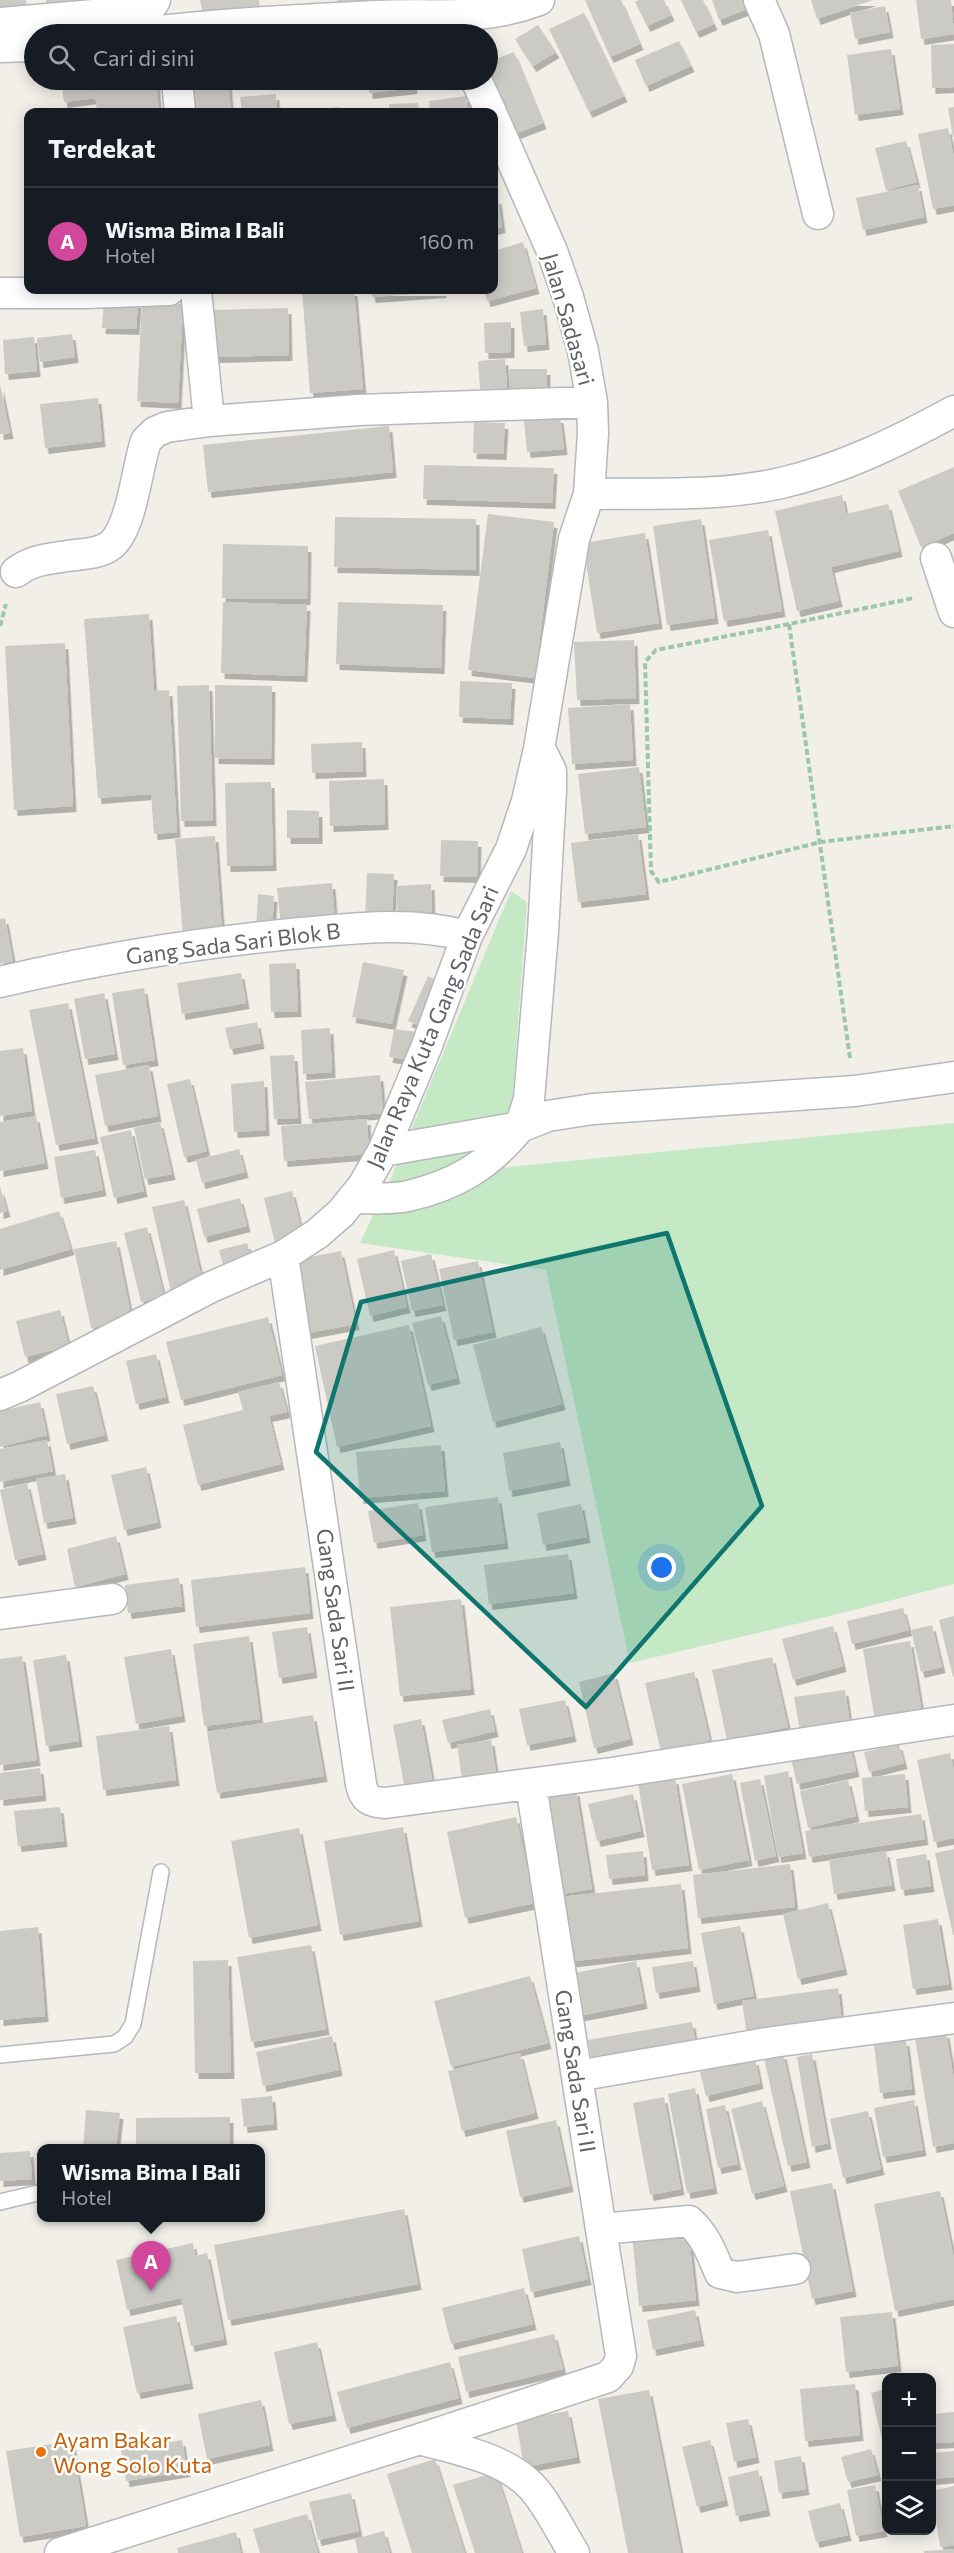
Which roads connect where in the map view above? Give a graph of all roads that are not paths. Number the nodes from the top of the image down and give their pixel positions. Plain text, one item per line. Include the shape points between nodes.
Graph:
1 (155, 0) edge
2 (539, 0) edge
3 (759, 0) edge
4 (0, 23) edge
5 (276, 24) edge
6 (460, 24) edge
7 (473, 24) edge
8 (24, 46) edge
9 (0, 47) edge
10 (178, 90) edge
11 (480, 90) edge
12 (180, 108) edge
13 (488, 108) edge
14 (498, 128) edge
15 (818, 214) dead end
16 (0, 293) edge
17 (24, 293) edge
18 (196, 294) edge
19 (592, 402) junction
20 (954, 411) edge
21 (209, 422) junction
22 (589, 494) junction
23 (936, 558) dead end
24 (16, 572) dead end
25 (950, 601) edge
26 (539, 749) junction
27 (468, 936) junction
28 (0, 982) edge
29 (954, 1077) edge
30 (520, 1127) junction
31 (383, 1151) junction
32 (353, 1198) junction
33 (283, 1256) junction
34 (0, 1395) edge
35 (112, 1599) dead end
36 (0, 1614) edge
37 (954, 1720) edge
38 (531, 1785) junction
39 (161, 1872) dead end
40 (954, 2018) edge
41 (0, 2055) edge
42 (577, 2076) junction
43 (37, 2193) edge
44 (0, 2202) edge
45 (601, 2229) junction
46 (795, 2269) dead end
47 (420, 2439) junction
48 (60, 2553) edge
49 (574, 2553) edge

1 - 4 street via 140,11
2 - 7 street
3 - 15 street via 774,34
5 - 6 street via 378,16
8 - 9 street
10 - 12 street
11 - 13 street
14 - 19 street, Jalan Sadasari via 568,297
16 - 17 street
18 - 21 street
19 - 21 street via 358,410
19 - 22 street, Jalan Sadasari
20 - 22 street via 884,447 824,471 779,483 738,489
21 - 24 street via 167,427 146,441 126,520 112,544 101,551 33,561
22 - 26 street, Jalan Raya Kuta Gang Sada Sari via 574,539
23 - 25 street
26 - 27 street, Jalan Raya Kuta Gang Sada Sari via 511,849
26 - 30 street via 550,771 551,791 529,1099
27 - 28 street, Gang Sada Sari Blok B via 422,927 270,936 155,950
27 - 31 street, Jalan Raya Kuta Gang Sada Sari
29 - 30 street via 855,1091 593,1109 549,1116
30 - 31 street
30 - 32 street via 481,1167 447,1183 407,1196
31 - 32 street, Jalan Raya Kuta Gang Sada Sari
32 - 33 street, Jalan Raya Kuta Gang Sada Sari via 317,1234
33 - 34 street, Jalan Raya Kuta Gang Sada Sari via 211,1287
33 - 38 street, Gang Sada Sari II via 363,1794 371,1802 385,1803
35 - 36 street
37 - 38 street, Gang Sada Sari II
38 - 42 street, Gang Sada Sari II
39 - 41 lane via 133,2024 125,2037 114,2044
40 - 42 street via 773,2042
42 - 45 street, Gang Sada Sari II
43 - 44 lane
45 - 46 street via 689,2221 706,2240 720,2273 737,2277
45 - 47 street, Gang Sada Sari II via 621,2356 609,2377
47 - 48 street
47 - 49 street via 511,2470 532,2487

